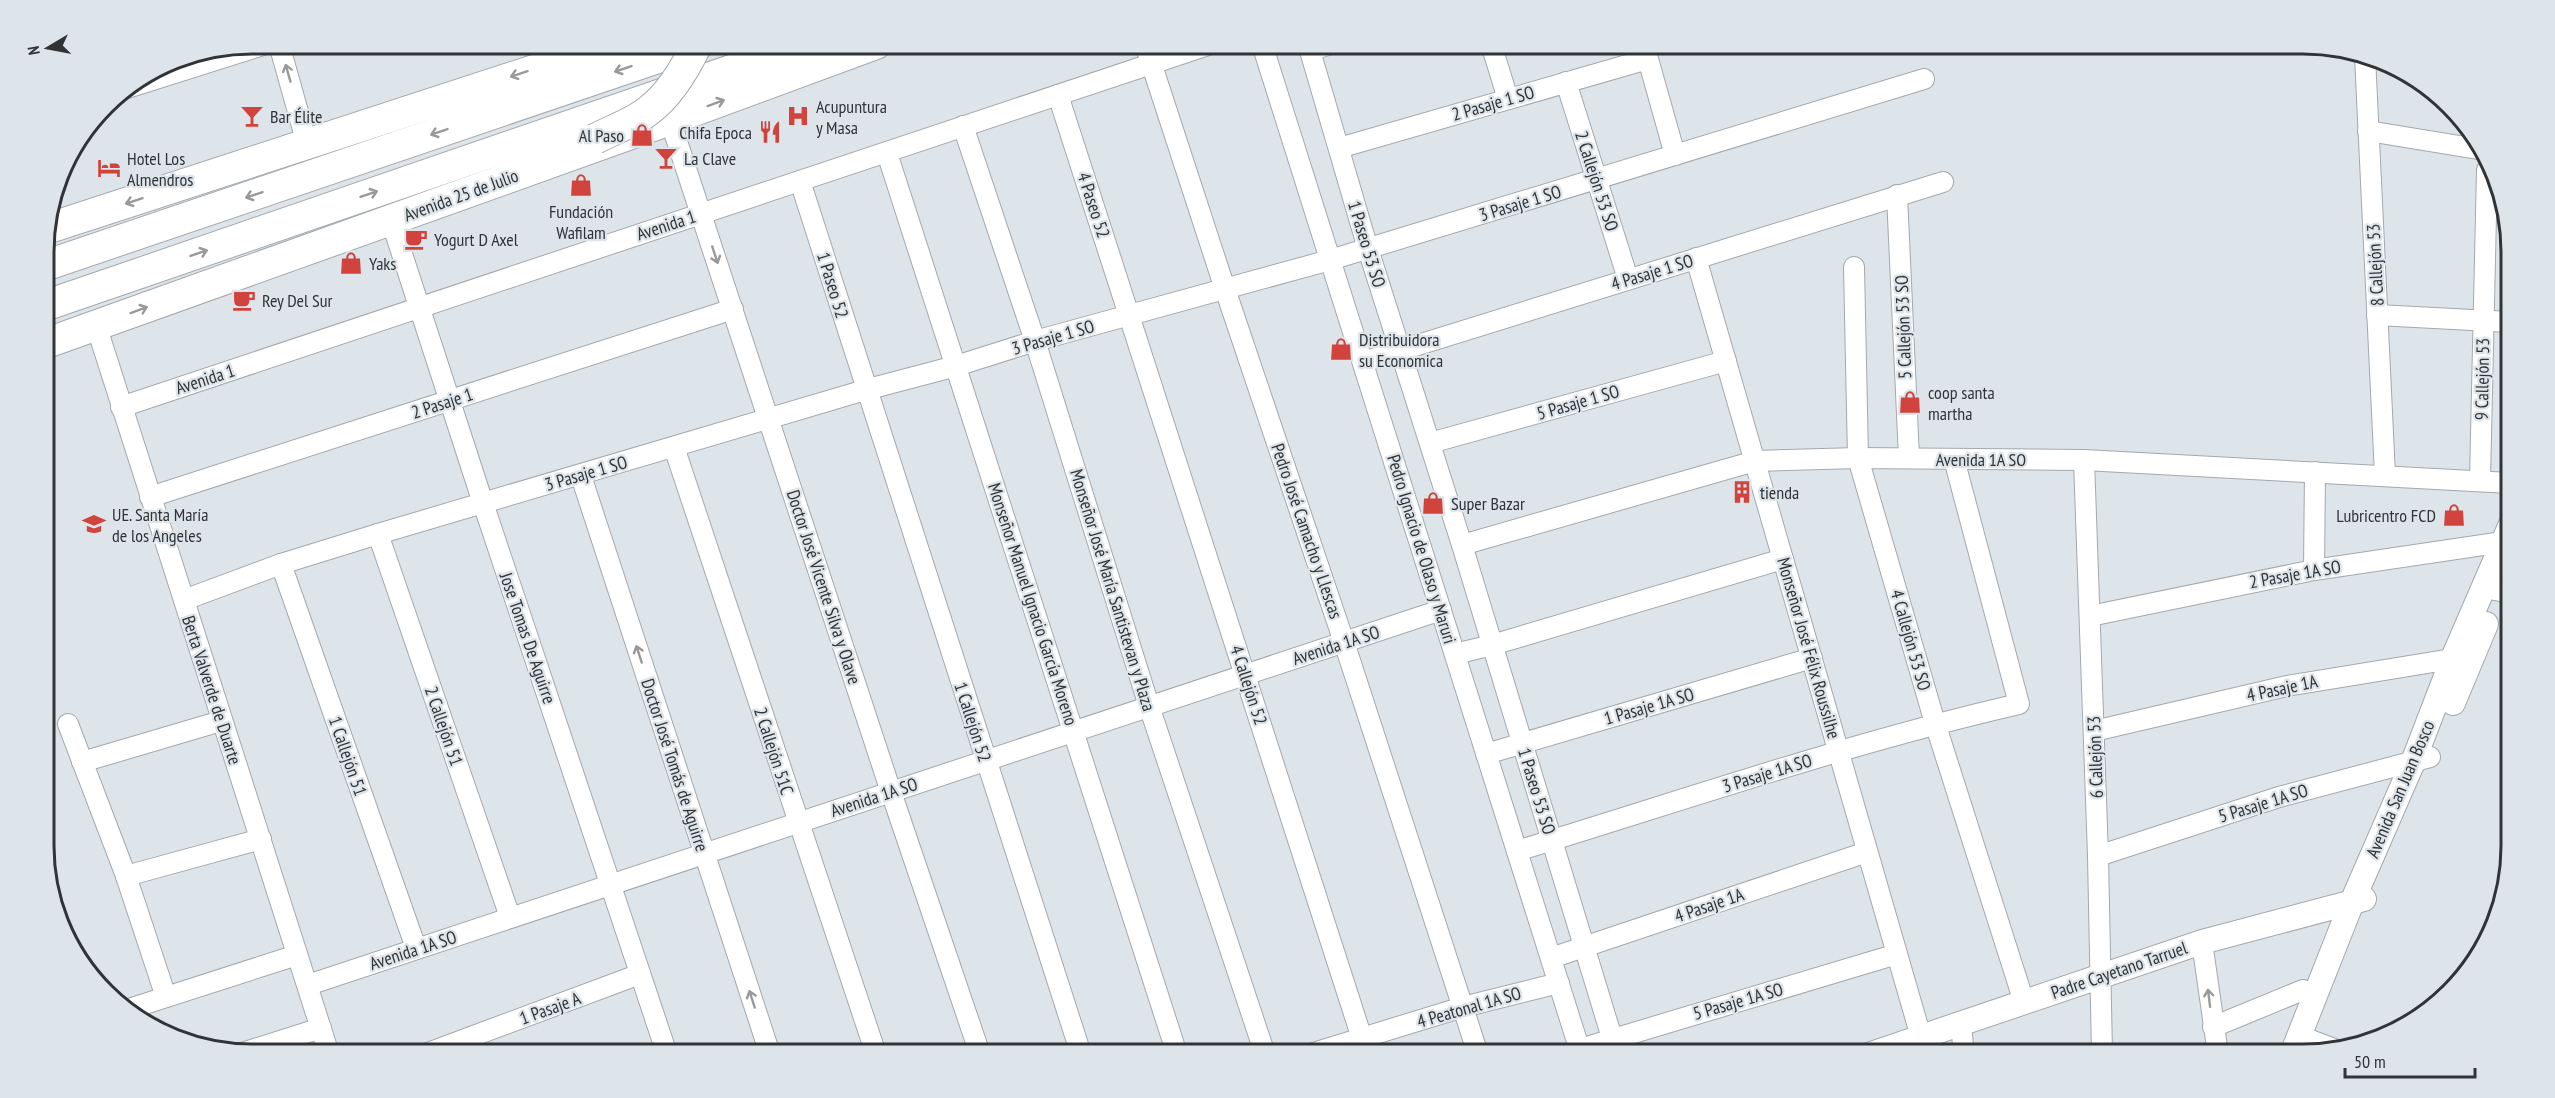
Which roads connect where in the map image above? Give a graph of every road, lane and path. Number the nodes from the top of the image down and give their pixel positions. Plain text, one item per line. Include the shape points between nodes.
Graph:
1 (282, 54) edge
2 (583, 54) edge
3 (669, 54) edge
4 (692, 54) edge
5 (778, 54) edge
6 (849, 54) edge
7 (1148, 54) edge
8 (1179, 54) edge
9 (1265, 54) edge
10 (1311, 54) edge
11 (1494, 54) edge
12 (229, 56) edge
13 (1151, 63) junction
14 (2365, 65) edge
15 (159, 78) edge
16 (1924, 79) dead end
17 (1566, 82) junction
18 (1058, 95) junction
19 (1508, 99) junction
20 (670, 120) junction
21 (963, 126) junction
22 (2368, 131) junction
23 (308, 144) junction
24 (1339, 148) junction
25 (2471, 148) edge
26 (887, 153) junction
27 (1675, 155) junction
28 (546, 165) junction
29 (2487, 179) edge
30 (1597, 180) junction
31 (800, 181) junction
32 (1942, 182) dead end
33 (1897, 195) junction
34 (313, 213) junction
35 (702, 214) junction
36 (391, 220) junction
37 (56, 227) edge
38 (325, 243) junction
39 (1368, 249) junction
40 (1696, 258) junction
41 (1330, 260) junction
42 (54, 263) edge
43 (1854, 267) dead end
44 (1628, 279) junction
45 (1225, 289) junction
46 (54, 303) edge
47 (419, 308) junction
48 (733, 309) junction
49 (1130, 315) junction
50 (2377, 315) junction
51 (2484, 320) junction
52 (2501, 321) edge
53 (96, 325) junction
54 (54, 340) edge
55 (1035, 341) junction
56 (1401, 350) junction
57 (1726, 361) junction
58 (1363, 362) junction
59 (956, 366) junction
60 (865, 390) junction
61 (451, 400) junction
62 (121, 407) junction
63 (770, 419) junction
64 (1430, 443) junction
65 (674, 447) junction
66 (1858, 458) junction
67 (1909, 459) junction
68 (1954, 459) junction
69 (2084, 459) junction
70 (1755, 461) junction
71 (2315, 472) junction
72 (2385, 475) junction
73 (581, 476) junction
74 (2480, 480) junction
75 (2501, 482) edge
76 (150, 497) junction
77 (483, 504) junction
78 (378, 534) junction
79 (2501, 544) edge
80 (1462, 545) junction
81 (1783, 559) junction
82 (281, 564) junction
83 (2314, 570) junction
84 (2498, 590) edge
85 (184, 600) junction
86 (1441, 610) junction
87 (2090, 616) junction
88 (1344, 642) junction
89 (1492, 645) junction
90 (1455, 654) junction
91 (2463, 657) junction
92 (1812, 658) junction
93 (1246, 675) junction
94 (1149, 706) junction
95 (221, 721) junction
96 (1935, 723) junction
97 (68, 724) dead end
98 (2094, 731) junction
99 (1074, 732) junction
100 (1522, 744) junction
101 (1838, 751) junction
102 (1486, 753) junction
103 (2422, 759) junction
104 (986, 760) junction
105 (82, 762) junction
106 (891, 792) junction
107 (798, 823) junction
108 (261, 839) junction
109 (1552, 840) junction
110 (1517, 851) junction
111 (1867, 852) junction
112 (704, 855) junction
113 (2098, 856) junction
114 (126, 876) junction
115 (610, 885) junction
116 (2362, 900) junction
117 (510, 917) junction
118 (2202, 942) junction
119 (1584, 947) junction
120 (416, 948) junction
121 (1897, 954) junction
122 (297, 955) junction
123 (1551, 958) junction
124 (640, 974) junction
125 (2099, 976) junction
126 (1559, 983) junction
127 (308, 985) junction
128 (2303, 990) dead end
129 (166, 997) junction
130 (2024, 1002) junction
131 (137, 1007) edge
132 (1463, 1007) junction
133 (1961, 1026) junction
134 (2213, 1027) junction
135 (321, 1028) junction
136 (1921, 1037) junction
137 (1611, 1038) junction
138 (270, 1044) edge
139 (326, 1044) edge
140 (452, 1044) edge
141 (664, 1044) edge
142 (767, 1044) edge
143 (873, 1044) edge
144 (977, 1044) edge
145 (1078, 1044) edge
146 (1174, 1044) edge
147 (1262, 1044) edge
148 (1364, 1044) edge
149 (1370, 1044) edge
150 (1475, 1044) edge
151 (1578, 1044) edge
152 (1598, 1044) edge
153 (1900, 1044) edge
154 (1963, 1044) edge
155 (2102, 1044) edge
156 (2216, 1044) edge
157 (2304, 1044) edge

23 -> 1 street
2 -> 23 main road
3 -> 42 main road
4 - 28 main road, bridge via 662,99 647,112
34 -> 5 main road, Avenida 25 de Julio
20 -> 6 main road, Avenida 25 de Julio
7 - 13 street, Pedro José Camacho y Llescas
8 - 13 street, Avenida 1
9 - 41 street, Pedro Ignacio de Olaso y Maruri
10 - 24 street, 1 Paseo 53 SO
11 - 19 street
12 - 15 street
13 - 18 street, Avenida 1
13 - 45 street, Pedro José Camacho y Llescas
14 - 22 street, 8 Callejón 53
16 - 27 street, 3 Pasaje 1 SO
17 - 19 street, 2 Pasaje 1 SO
17 - 27 street, 2 Pasaje 1 SO via 1648,58
17 - 30 street, 2 Callejón 53 SO
18 - 21 street, Avenida 1
18 - 49 street, 4 Paseo 52
19 - 24 street, 2 Pasaje 1 SO
20 - 28 main road, Avenida 25 de Julio
20 - 35 street, Doctor José Vicente Silva y Olave
21 - 26 street, Avenida 1
21 - 55 street, Monseñor José María Santistevan y Plaza
22 - 25 street
22 - 50 street, 8 Callejón 53
23 -> 37 main road
24 - 39 street, 1 Paseo 53 SO
26 - 31 street, Avenida 1
26 - 59 street, Monseñor Manuel Ignacio García Moreno
27 - 30 street, 3 Pasaje 1 SO
28 - 36 main road, Avenida 25 de Julio
29 - 51 street, 9 Callejón 53
30 - 39 street, 3 Pasaje 1 SO
30 - 44 street, 2 Callejón 53 SO
31 - 35 street, Avenida 1
31 - 60 street, 1 Paseo 52
32 - 33 street, 4 Pasaje 1 SO
33 - 40 street, 4 Pasaje 1 SO
33 - 67 street, 5 Callejón 53 SO
34 - 38 main road
46 -> 34 main road, Avenida 25 de Julio
35 - 47 street, Avenida 1
35 -> 48 street, Doctor José Vicente Silva y Olave
36 - 38 main road, Avenida 25 de Julio
36 - 47 street, Jose Tomas De Aguirre
53 -> 38 main road, Avenida 25 de Julio
39 - 41 street, 3 Pasaje 1 SO
39 - 56 street, 1 Paseo 53 SO
40 - 44 street, 4 Pasaje 1 SO
40 - 57 street, Monseñor José Félix Roussilhe
41 - 45 street, 3 Pasaje 1 SO
41 - 58 street, Pedro Ignacio de Olaso y Maruri
43 - 66 street, 4 Callejón 53 SO
44 - 56 street, 4 Pasaje 1 SO
45 - 49 street, 3 Pasaje 1 SO
45 - 88 street, Pedro José Camacho y Llescas
47 - 61 street, Jose Tomas De Aguirre
47 - 62 street, Avenida 1
48 - 61 street, 2 Pasaje 1
48 - 63 street, Doctor José Vicente Silva y Olave
49 - 55 street, 3 Pasaje 1 SO
49 - 93 street, 4 Callejón 52
50 - 51 street
50 - 72 street, 8 Callejón 53
51 - 52 street
51 - 74 street, 9 Callejón 53
53 - 54 main road, Avenida 25 de Julio
53 - 62 street, Berta Valverde de Duarte
55 - 59 street, 3 Pasaje 1 SO
55 - 94 street, Monseñor José María Santistevan y Plaza
56 - 58 street, 4 Pasaje 1 SO
56 - 64 street, 1 Paseo 53 SO
57 - 64 street, 5 Pasaje 1 SO
57 - 70 street, Monseñor José Félix Roussilhe
58 - 86 street, Pedro Ignacio de Olaso y Maruri
59 - 60 street, 3 Pasaje 1 SO
59 - 99 street, Monseñor Manuel Ignacio García Moreno
60 - 63 street, 3 Pasaje 1 SO
60 - 104 street, 1 Callejón 52
61 - 76 street, 2 Pasaje 1
61 - 77 street, Jose Tomas De Aguirre
62 - 76 street, Berta Valverde de Duarte
63 - 65 street, 3 Pasaje 1 SO
63 - 106 street, Doctor José Vicente Silva y Olave
64 - 80 street, 1 Paseo 53 SO
65 - 73 street, 3 Pasaje 1 SO
65 - 107 street, 2 Callejón 51C
66 - 67 street, Avenida 1A SO
66 - 70 street, Avenida 1A SO
66 - 96 street, 4 Callejón 53 SO
67 - 68 street, Avenida 1A SO
68 - 69 street, Avenida 1A SO
68 - 96 street, 3 Pasaje 1A SO via 2019,704
69 - 71 street, Avenida 1A SO
69 - 87 street, 6 Callejón 53
70 - 80 street, Avenida 1A SO
70 - 81 street, Monseñor José Félix Roussilhe
71 - 72 street, Avenida 1A SO
71 - 83 street
72 - 74 street, Avenida 1A SO
73 - 77 street, 3 Pasaje 1 SO
112 -> 73 street, Doctor José Tomás de Aguirre
74 - 75 street, Avenida 1A SO
76 - 85 street, Berta Valverde de Duarte
77 - 78 street, 3 Pasaje 1 SO
77 - 115 street, Jose Tomas De Aguirre
78 - 82 street, 3 Pasaje 1 SO
78 - 117 street, 2 Callejón 51
79 - 83 street, 2 Pasaje 1A SO
80 - 89 street, 1 Paseo 53 SO
81 - 89 street
81 - 92 street, Monseñor José Félix Roussilhe
82 - 85 street, 3 Pasaje 1 SO
82 - 120 street, 1 Callejón 51
83 - 87 street, 2 Pasaje 1A SO
84 - 91 street, Avenida San Juan Bosco
85 - 95 street, Berta Valverde de Duarte
86 - 88 street, Avenida 1A SO
86 - 90 street, Pedro Ignacio de Olaso y Maruri
87 - 98 street, 6 Callejón 53
88 - 93 street, Avenida 1A SO
88 - 132 street, Pedro José Camacho y Llescas
89 - 90 street
89 - 100 street, 1 Paseo 53 SO
90 - 102 street, Pedro Ignacio de Olaso y Maruri
91 - 98 street, 4 Pasaje 1A via 2287,686
91 - 103 street, Avenida San Juan Bosco
92 - 100 street, 1 Pasaje 1A SO
92 - 101 street, Monseñor José Félix Roussilhe
93 - 94 street, Avenida 1A SO
93 - 148 street, 4 Callejón 52
94 - 99 street, Avenida 1A SO
94 - 147 street, Monseñor José María Santistevan y Plaza
95 - 105 street
95 - 108 street, Berta Valverde de Duarte
96 - 101 street, 3 Pasaje 1A SO
96 - 130 street, 4 Callejón 53 SO
97 - 105 street
98 - 113 street, 6 Callejón 53
99 - 104 street, Avenida 1A SO
99 - 146 street, Monseñor Manuel Ignacio García Moreno
100 - 102 street, 1 Pasaje 1A SO
100 - 109 street, 1 Paseo 53 SO
101 - 109 street, 3 Pasaje 1A SO
101 - 111 street, Monseñor José Félix Roussilhe
102 - 110 street, Pedro Ignacio de Olaso y Maruri
103 - 113 street, 5 Pasaje 1A SO via 2279,797
103 - 116 street, Avenida San Juan Bosco
104 - 106 street, Avenida 1A SO
104 - 145 street, 1 Callejón 52
105 - 114 street
106 - 107 street, Avenida 1A SO
106 - 144 street, Doctor José Vicente Silva y Olave
107 - 112 street, Avenida 1A SO
107 - 143 street, 2 Callejón 51C
108 - 114 street
108 - 122 street, Berta Valverde de Duarte
109 - 110 street, 3 Pasaje 1A SO
109 - 119 street, 1 Paseo 53 SO
110 - 123 street, Pedro Ignacio de Olaso y Maruri
111 - 119 street, 4 Pasaje 1A
111 - 121 street, Monseñor José Félix Roussilhe
112 - 115 street, Avenida 1A SO
142 -> 112 street, Doctor José Tomás de Aguirre
113 - 125 street, 6 Callejón 53
114 - 129 street
115 - 117 street, Avenida 1A SO
115 - 124 street, Jose Tomas De Aguirre
116 - 118 street, Padre Cayetano Tarruel
116 - 157 street, Avenida San Juan Bosco
117 - 120 street, Avenida 1A SO
118 - 125 street, Padre Cayetano Tarruel
134 -> 118 street
119 - 123 street, 4 Pasaje 1A
119 - 137 street, 1 Paseo 53 SO
120 - 127 street, Avenida 1A SO
121 - 136 street, Monseñor José Félix Roussilhe
121 - 137 street, 5 Pasaje 1A SO
122 - 127 street, Berta Valverde de Duarte
122 - 129 street
123 - 126 street, Pedro Ignacio de Olaso y Maruri
124 - 140 street, 1 Pasaje A
124 - 141 street, Jose Tomas De Aguirre
125 - 130 street, Padre Cayetano Tarruel
125 - 155 street, 6 Callejón 53
126 - 132 street, 4 Peatonal 1A SO
126 - 151 street, Pedro Ignacio de Olaso y Maruri
127 - 135 street, Berta Valverde de Duarte
128 - 134 street
129 - 131 street
130 - 133 street, Padre Cayetano Tarruel
132 - 149 street, 4 Peatonal 1A SO
132 - 150 street, Pedro José Camacho y Llescas
133 - 136 street, Padre Cayetano Tarruel
133 - 154 street
134 - 156 street
135 - 138 street
135 - 139 street, Berta Valverde de Duarte
136 - 153 street, Padre Cayetano Tarruel
137 - 152 street, 5 Pasaje 1A SO

